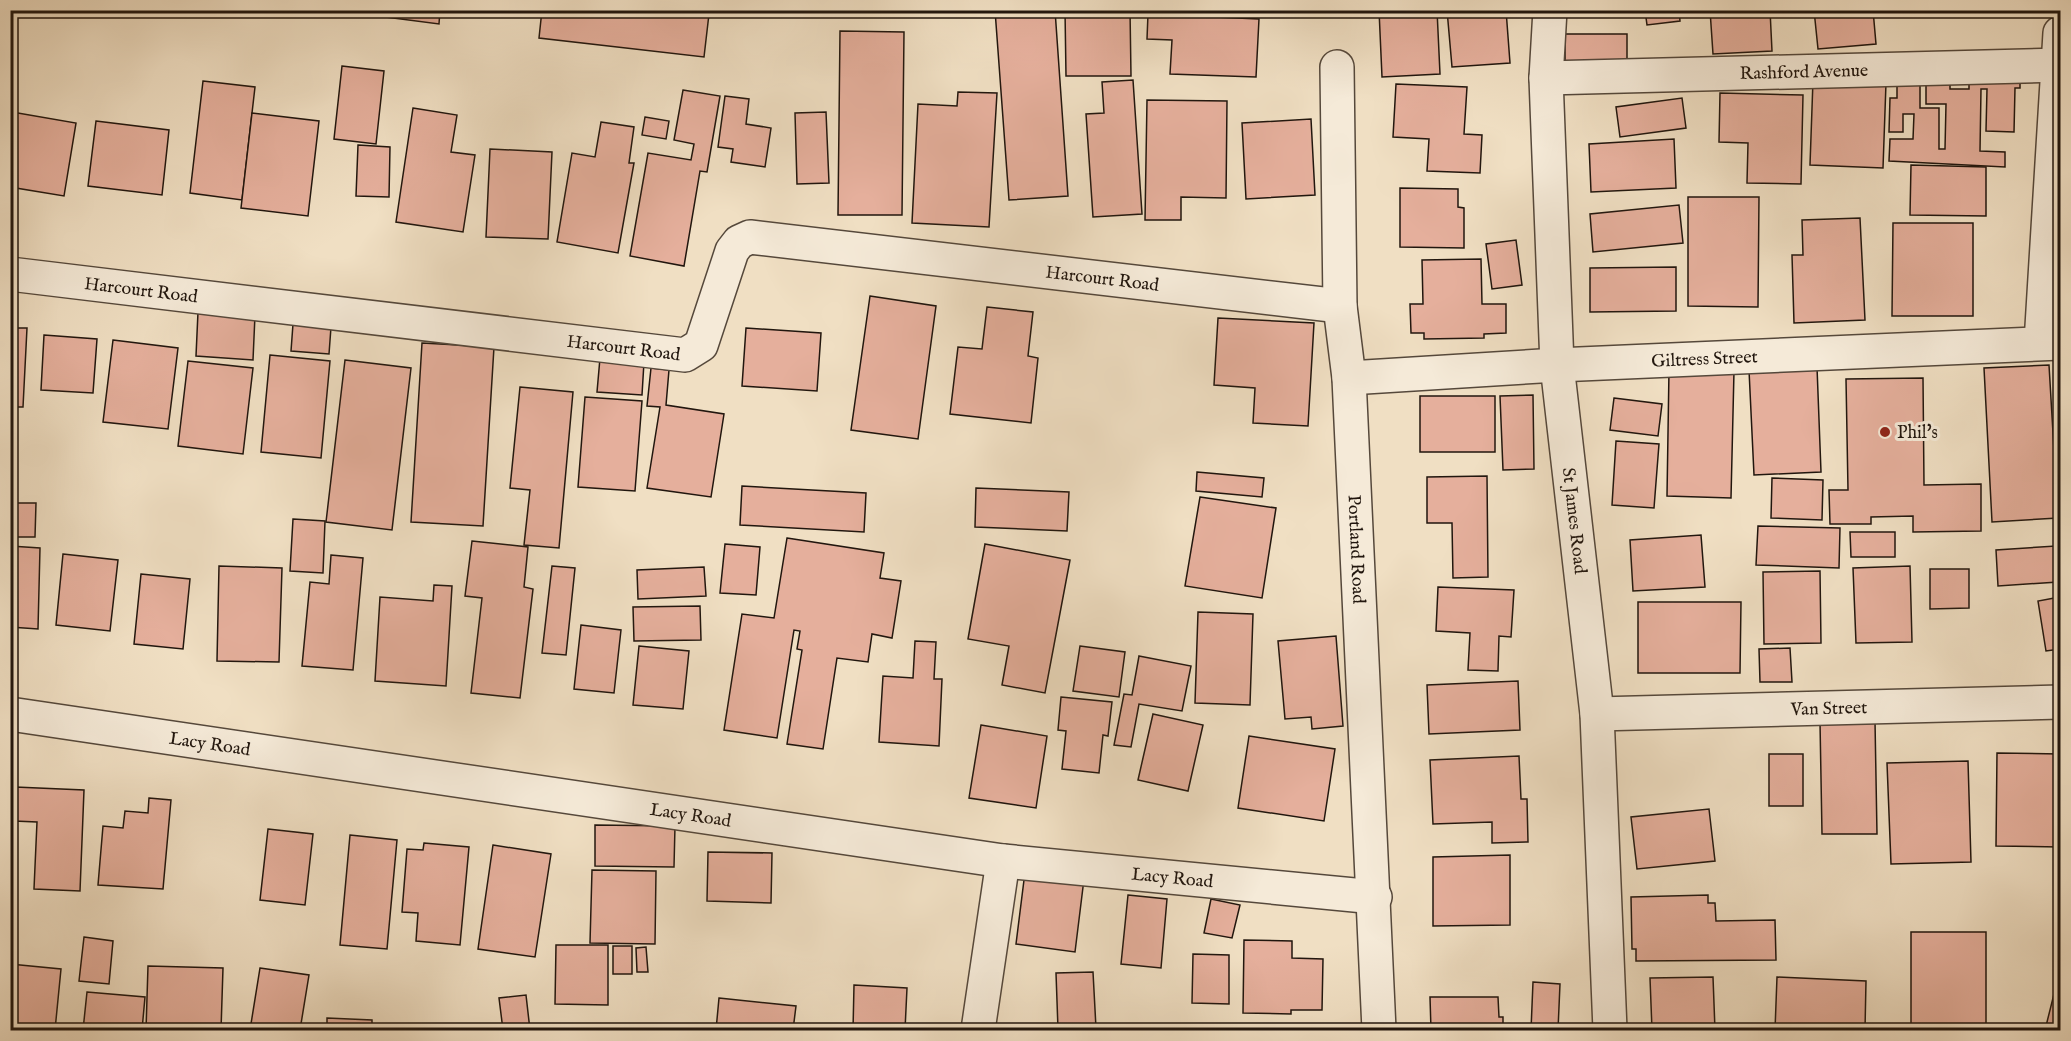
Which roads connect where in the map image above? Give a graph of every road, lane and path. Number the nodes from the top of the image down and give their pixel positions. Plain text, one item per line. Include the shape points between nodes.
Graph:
1 (1550, 10) edge
2 (2061, 33) edge
3 (2060, 65) edge
4 (1337, 67) dead end
5 (1546, 78) junction
6 (10, 274) edge
7 (1340, 306) junction
8 (2051, 343) edge
9 (1557, 365) junction
10 (1349, 378) junction
11 (2061, 702) edge
12 (10, 714) edge
13 (1597, 714) junction
14 (1003, 861) junction
15 (1375, 897) junction
16 (978, 1030) edge
17 (1379, 1030) edge
18 (1610, 1030) edge

1 - 5 street, St James Road
2 - 3 street
3 - 5 street, Rashford Avenue
3 - 8 street
4 - 7 street, Portland Road
5 - 9 street, St James Road
6 - 7 street, Harcourt Road via 685,355 701,345 732,251 750,237
7 - 10 street, Portland Road
8 - 9 street, Giltress Street
9 - 10 street, Giltress Street
9 - 13 street, St James Road
10 - 15 street, Portland Road
11 - 13 street, Van Street
12 - 14 street, Lacy Road
13 - 18 street, St James Road
14 - 15 street, Lacy Road
14 - 16 street
15 - 17 street, Portland Road

